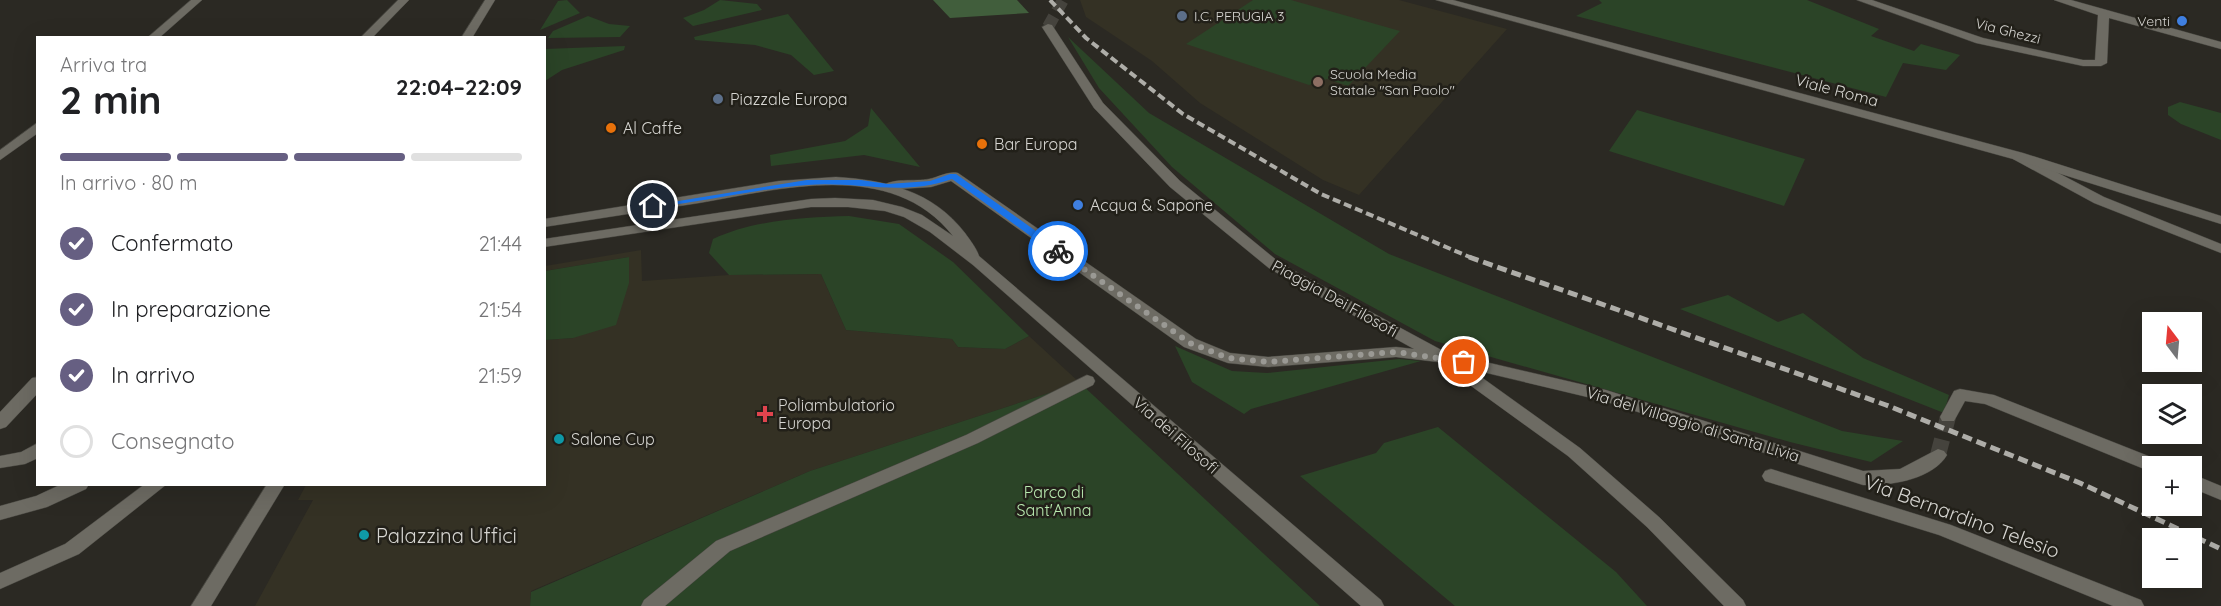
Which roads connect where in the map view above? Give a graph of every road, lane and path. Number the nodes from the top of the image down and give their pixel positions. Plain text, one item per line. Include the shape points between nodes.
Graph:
1 (197, 0) edge
2 (404, 0) edge
3 (490, 0) edge
4 (1441, 0) edge
5 (1862, 0) edge
6 (2059, 0) edge
7 (2104, 13) junction
8 (1048, 27) dead end
9 (154, 36) edge
10 (366, 36) edge
11 (467, 36) edge
12 (2221, 46) edge
13 (36, 128) edge
14 (0, 156) edge
15 (2018, 156) junction
16 (888, 187) junction
17 (2221, 220) edge
18 (546, 223) edge
19 (546, 243) edge
20 (2221, 249) edge
21 (978, 262) junction
22 (1442, 357) junction
23 (1087, 381) dead end
24 (36, 384) edge
25 (1948, 417) tunnel mouth
26 (0, 423) edge
27 (36, 450) edge
28 (1938, 455) tunnel mouth
29 (2142, 461) edge
30 (0, 462) edge
31 (1771, 476) dead end
32 (2202, 485) edge
33 (76, 486) edge
34 (155, 486) edge
35 (275, 486) edge
36 (2221, 494) edge
37 (0, 513) edge
38 (0, 581) edge
39 (201, 606) edge
40 (651, 606) edge
41 (1374, 606) edge
42 (1736, 606) edge
43 (2134, 606) edge

1 - 9 street
2 - 10 street
3 - 11 street
4 - 15 street, Viale Roma
5 - 7 street, Via Ghezzi via 1980,41 2083,63 2101,63
6 - 7 street
7 - 12 street
8 - 22 street, Piaggia Dei Filosofi via 1098,105 1175,184 1275,266
13 - 14 street
15 - 17 street, Viale Roma
15 - 20 street via 2099,200
16 - 18 street, Via dei Filosofi via 861,182 807,182
16 - 21 street, Via dei Filosofi via 918,198 952,223
16 - 22 street via 932,183 953,176 1190,343 1228,358 1268,362 1396,352
19 - 21 street, Via dei Filosofi via 811,203 846,202 910,214
21 - 41 street, Via dei Filosofi
22 - 28 street, Via del Villaggio di Santa Livia via 1606,396 1863,478 1885,480 1917,472
22 - 42 street, Piaggia Dei Filosofi via 1574,452 1653,522
23 - 40 street via 972,439 723,546
24 - 26 street
25 - 29 street via 1960,395 1988,399
27 - 30 street via 25,458
31 - 43 street, Via Bernardino Telesio via 1946,530
32 - 36 street
33 - 37 street via 41,502
34 - 38 street via 72,549
35 - 39 street

